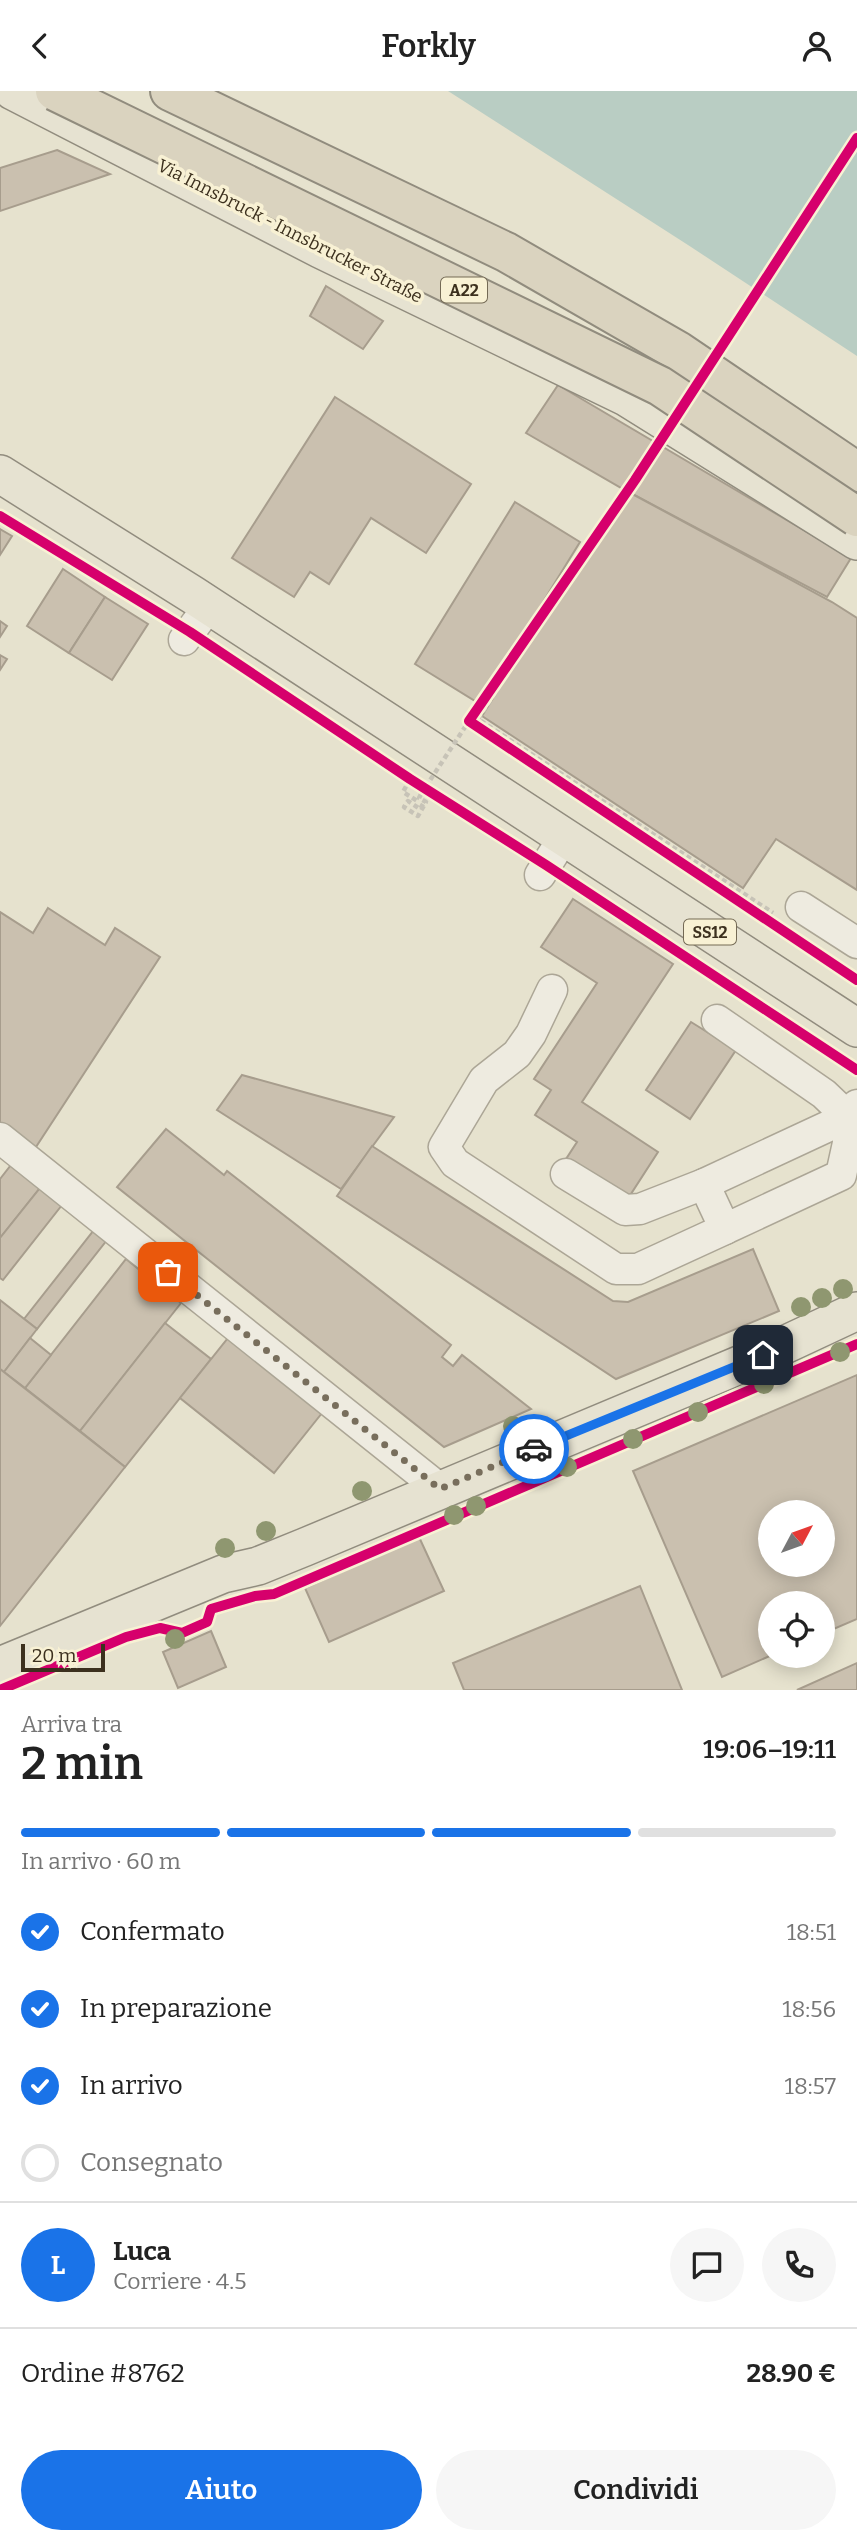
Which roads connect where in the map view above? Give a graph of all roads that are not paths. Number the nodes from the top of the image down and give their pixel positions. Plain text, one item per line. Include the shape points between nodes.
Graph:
1 (13, 91) edge
2 (55, 91) edge
3 (67, 91) edge
4 (170, 91) edge
5 (104, 136) junction
6 (857, 472) edge
7 (0, 474) edge
8 (857, 517) edge
9 (857, 541) edge
10 (209, 606) junction
11 (184, 640) dead end
12 (564, 837) junction
13 (540, 875) dead end
14 (784, 916) road end
15 (857, 943) edge
16 (552, 990) dead end
17 (717, 1020) dead end
18 (857, 1028) edge
19 (853, 1111) edge
20 (0, 1138) edge
21 (566, 1174) dead end
22 (704, 1184) junction
23 (725, 1229) junction
24 (857, 1311) edge
25 (440, 1489) junction
26 (0, 1666) edge

1 - 5 main road, Via Innsbruck - Innsbrucker Straße
2 - 8 highway, A22, bridge via 660,386
3 - 5 main road
4 - 6 highway via 506,252 678,351
5 - 9 main road, Via Innsbruck - Innsbrucker Straße via 320,249 626,397
7 - 10 main road
10 - 11 street
10 - 12 main road
12 - 13 street
12 - 18 main road, SS12
14 - 15 street
16 - 23 street via 524,1044 484,1080 444,1147 455,1163 616,1269 638,1269
17 - 19 street
19 - 22 street
19 - 23 street via 841,1175
20 - 25 street
21 - 22 street via 625,1210 640,1209
22 - 23 street
24 - 25 main road via 763,1355
25 - 26 main road via 293,1552 223,1574

